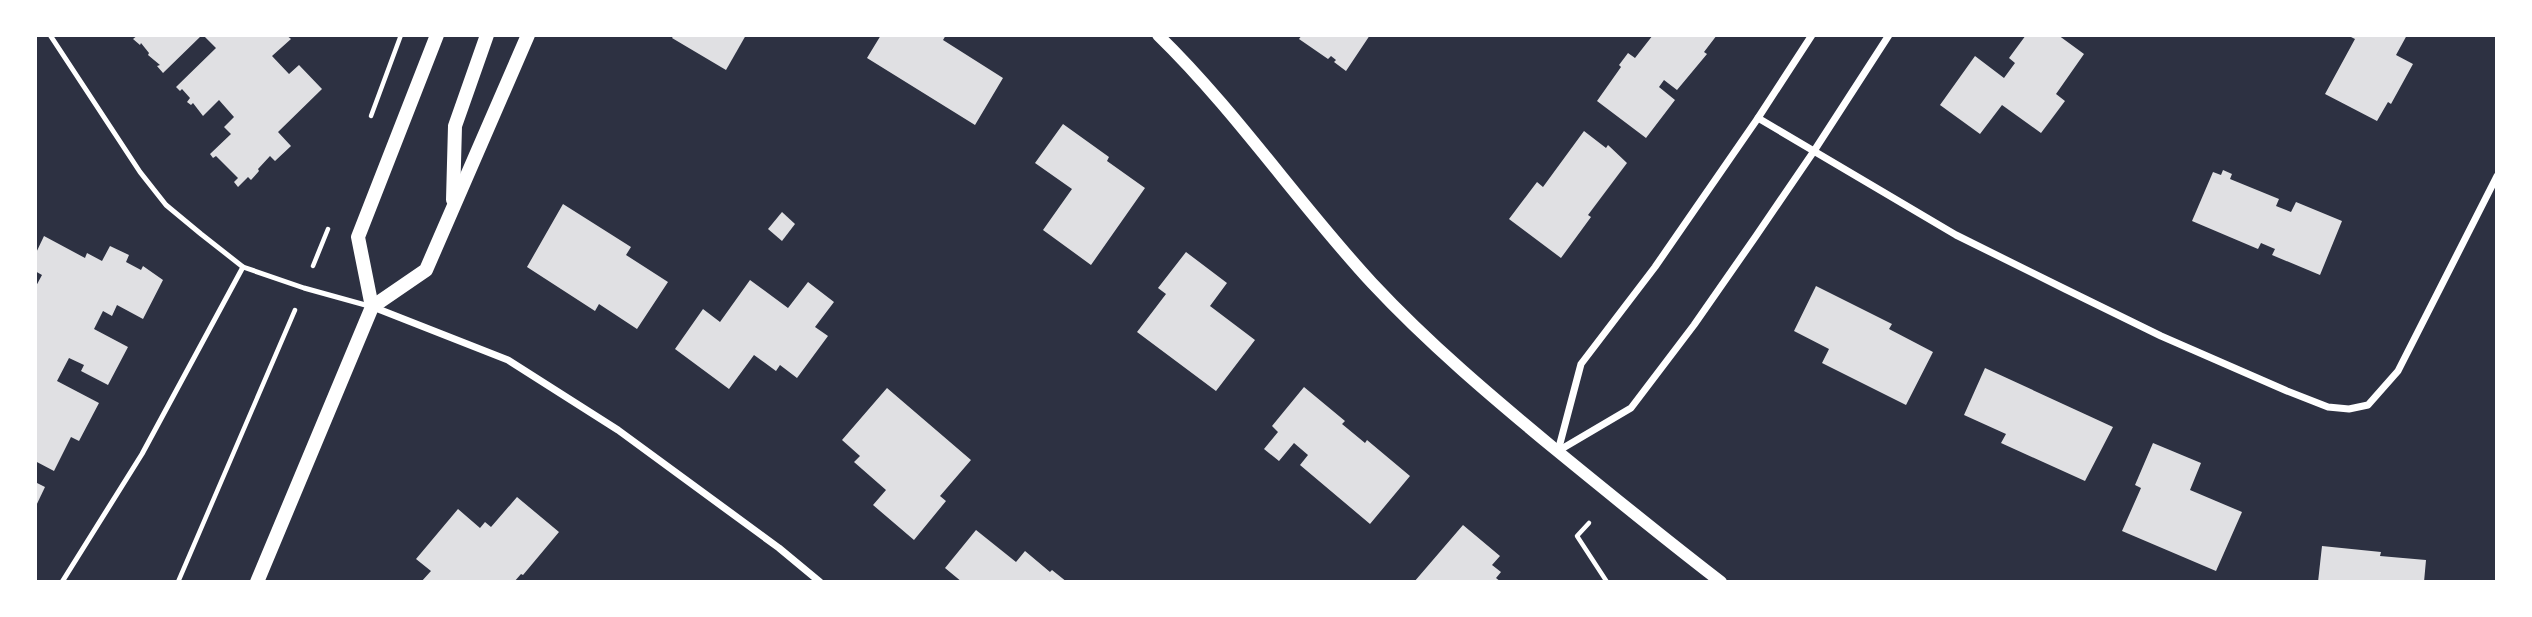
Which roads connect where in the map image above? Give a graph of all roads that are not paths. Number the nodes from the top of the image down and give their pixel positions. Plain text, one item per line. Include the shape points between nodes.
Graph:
1 (50, 35) edge
2 (437, 35) edge
3 (486, 35) edge
4 (528, 35) edge
5 (1158, 35) edge
6 (1812, 35) edge
7 (1889, 35) edge
8 (1758, 118) junction
9 (1814, 152) junction
10 (2497, 176) edge
11 (453, 208) junction
12 (243, 267) junction
13 (372, 307) junction
14 (1558, 451) junction
15 (62, 582) edge
16 (257, 582) edge
17 (820, 582) edge
18 (1721, 582) edge

1 - 12 lane via 166,205
2 - 13 main road via 358,237
3 - 11 main road via 455,126
4 - 11 main road
5 - 14 street via 1373,284 1472,381
6 - 8 street
7 - 9 street
8 - 9 street
8 - 14 street via 1581,364
9 - 10 street via 1956,235 2161,336 2287,391 2348,410 2368,405 2399,372
9 - 14 street via 1631,408
11 - 13 main road via 426,270
12 - 13 lane
12 - 15 lane via 142,454
13 - 16 main road
13 - 17 street via 508,360 618,430
14 - 18 street

